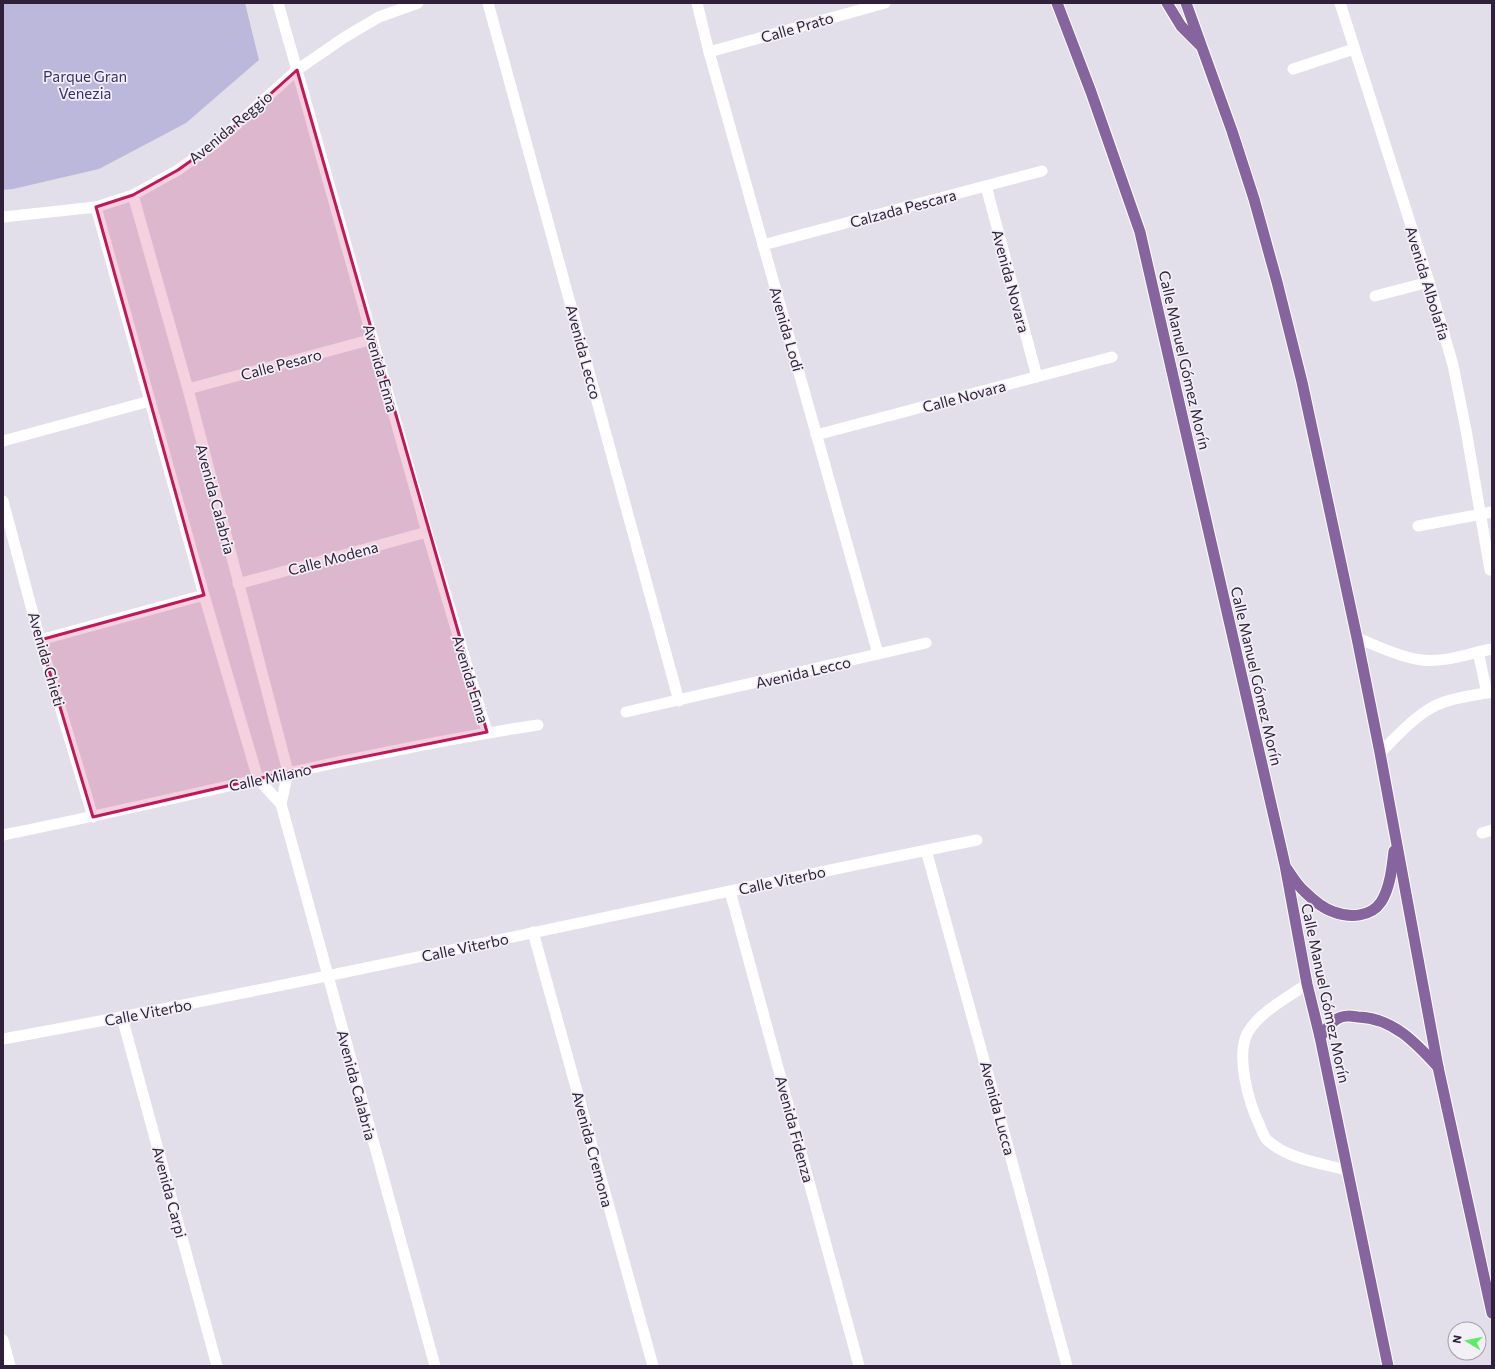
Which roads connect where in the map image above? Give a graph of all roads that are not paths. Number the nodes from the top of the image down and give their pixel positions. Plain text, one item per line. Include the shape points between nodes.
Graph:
1 (278, 3) edge
2 (418, 3) edge
3 (488, 3) edge
4 (697, 3) edge
5 (885, 3) edge
6 (1057, 3) edge
7 (1167, 3) edge
8 (1186, 3) edge
9 (1340, 3) edge
10 (1204, 49) junction
11 (1354, 49) junction
12 (709, 52) junction
13 (1293, 69) dead end
14 (297, 70) junction
15 (1042, 171) dead end
16 (986, 186) junction
17 (133, 195) junction
18 (96, 207) junction
19 (3, 217) edge
20 (763, 245) junction
21 (1429, 282) junction
22 (1375, 296) dead end
23 (373, 339) junction
24 (1112, 357) dead end
25 (1037, 377) junction
26 (188, 389) junction
27 (150, 401) junction
28 (816, 435) junction
29 (3, 441) edge
30 (3, 501) edge
31 (1492, 512) edge
32 (1480, 514) junction
33 (1418, 526) dead end
34 (428, 532) junction
35 (1490, 570) dead end
36 (238, 584) junction
37 (204, 595) junction
38 (1357, 638) junction
39 (40, 640) junction
40 (926, 643) dead end
41 (1492, 649) edge
42 (1478, 652) junction
43 (878, 654) junction
44 (1490, 693) edge
45 (679, 701) junction
46 (626, 712) dead end
47 (538, 725) dead end
48 (487, 732) junction
49 (1380, 753) junction
50 (288, 772) junction
51 (258, 779) junction
52 (280, 804) junction
53 (93, 817) junction
54 (3, 835) edge
55 (1395, 838) junction
56 (977, 840) dead end
57 (926, 850) junction
58 (1285, 865) junction
59 (730, 891) junction
60 (533, 932) junction
61 (328, 976) junction
62 (1307, 984) junction
63 (122, 1017) junction
64 (1320, 1037) junction
65 (3, 1039) edge
66 (1438, 1067) junction
67 (1346, 1170) junction
68 (1492, 1314) edge
69 (3, 1340) edge
70 (10, 1366) edge
71 (217, 1366) edge
72 (434, 1366) edge
73 (652, 1366) edge
74 (859, 1366) edge
75 (1067, 1366) edge
76 (1388, 1366) edge

1 - 14 street, Avenida Enna
2 - 14 street, Avenida Reggio via 379,17
3 - 45 street, Avenida Lecco
4 - 12 street, Avenida Lodi
5 - 12 street, Calle Prato
6 - 58 main road, Calle Manuel Gómez Morín via 1140,232
7 - 10 main road via 1181,26
8 - 10 main road
9 - 11 street, Avenida Albolafia
10 - 38 main road via 1247,176 1277,282 1302,382
11 - 13 street
11 - 21 street, Avenida Albolafia
12 - 20 street, Avenida Lodi
14 - 17 street, Avenida Reggio via 216,143 178,170
14 - 23 street, Avenida Enna
15 - 16 street, Calzada Pescara
16 - 20 street, Calzada Pescara
16 - 25 street, Avenida Novara
17 - 18 street, Avenida Reggio
17 - 26 street, Avenida Calabria
18 - 19 street, Avenida Reggio
18 - 27 street, Avenida Calabria
20 - 28 street, Avenida Lodi
21 - 22 street
21 - 32 street, Avenida Albolafia via 1453,365
23 - 26 street, Calle Pesaro
23 - 34 street, Avenida Enna
24 - 25 street, Calle Novara
25 - 28 street, Calle Novara
26 - 36 street, Avenida Calabria
27 - 29 street
27 - 37 street, Avenida Calabria
28 - 43 street, Avenida Lodi
30 - 39 street, Avenida Chieti
31 - 32 street
32 - 33 street
32 - 35 street, Avenida Albolafia
34 - 36 street, Calle Modena
34 - 48 street, Avenida Enna
36 - 50 street, Avenida Calabria
37 - 39 street
37 - 51 street, Avenida Calabria
38 - 42 street via 1423,660
38 - 49 main road
39 - 53 street, Avenida Chieti
40 - 43 street, Avenida Lecco
41 - 42 street
42 - 44 street
43 - 45 street, Avenida Lecco
44 - 49 street via 1446,702 1427,710
45 - 46 street, Avenida Lecco
47 - 48 street, Calle Milano
48 - 50 street, Calle Milano
49 - 55 main road
50 - 51 street, Calle Milano
50 - 52 street, Avenida Calabria
51 - 52 street, Avenida Calabria
51 - 53 street, Calle Milano
52 - 61 street, Avenida Calabria
53 - 54 street, Calle Milano
55 - 58 main road via 1386,891 1372,911 1362,915 1334,912 1320,904 1303,891
55 - 66 main road
56 - 57 street, Calle Viterbo
57 - 59 street, Calle Viterbo
57 - 75 street, Avenida Lucca
58 - 62 main road, Calle Manuel Gómez Morín
59 - 60 street, Calle Viterbo
59 - 74 street, Avenida Fidenza
60 - 61 street, Calle Viterbo
60 - 73 street, Avenida Cremona
61 - 63 street, Calle Viterbo
61 - 72 street, Avenida Calabria
62 - 64 main road, Calle Manuel Gómez Morín
62 - 67 street via 1259,1018 1248,1033 1244,1051 1244,1078 1253,1112 1266,1139 1285,1152
63 - 65 street, Calle Viterbo
63 - 71 street, Avenida Carpi
64 - 66 main road via 1337,1019 1346,1016 1378,1020 1397,1028 1416,1043
64 - 67 main road, Calle Manuel Gómez Morín
66 - 68 main road
67 - 76 main road, Calle Manuel Gómez Morín
69 - 70 street

